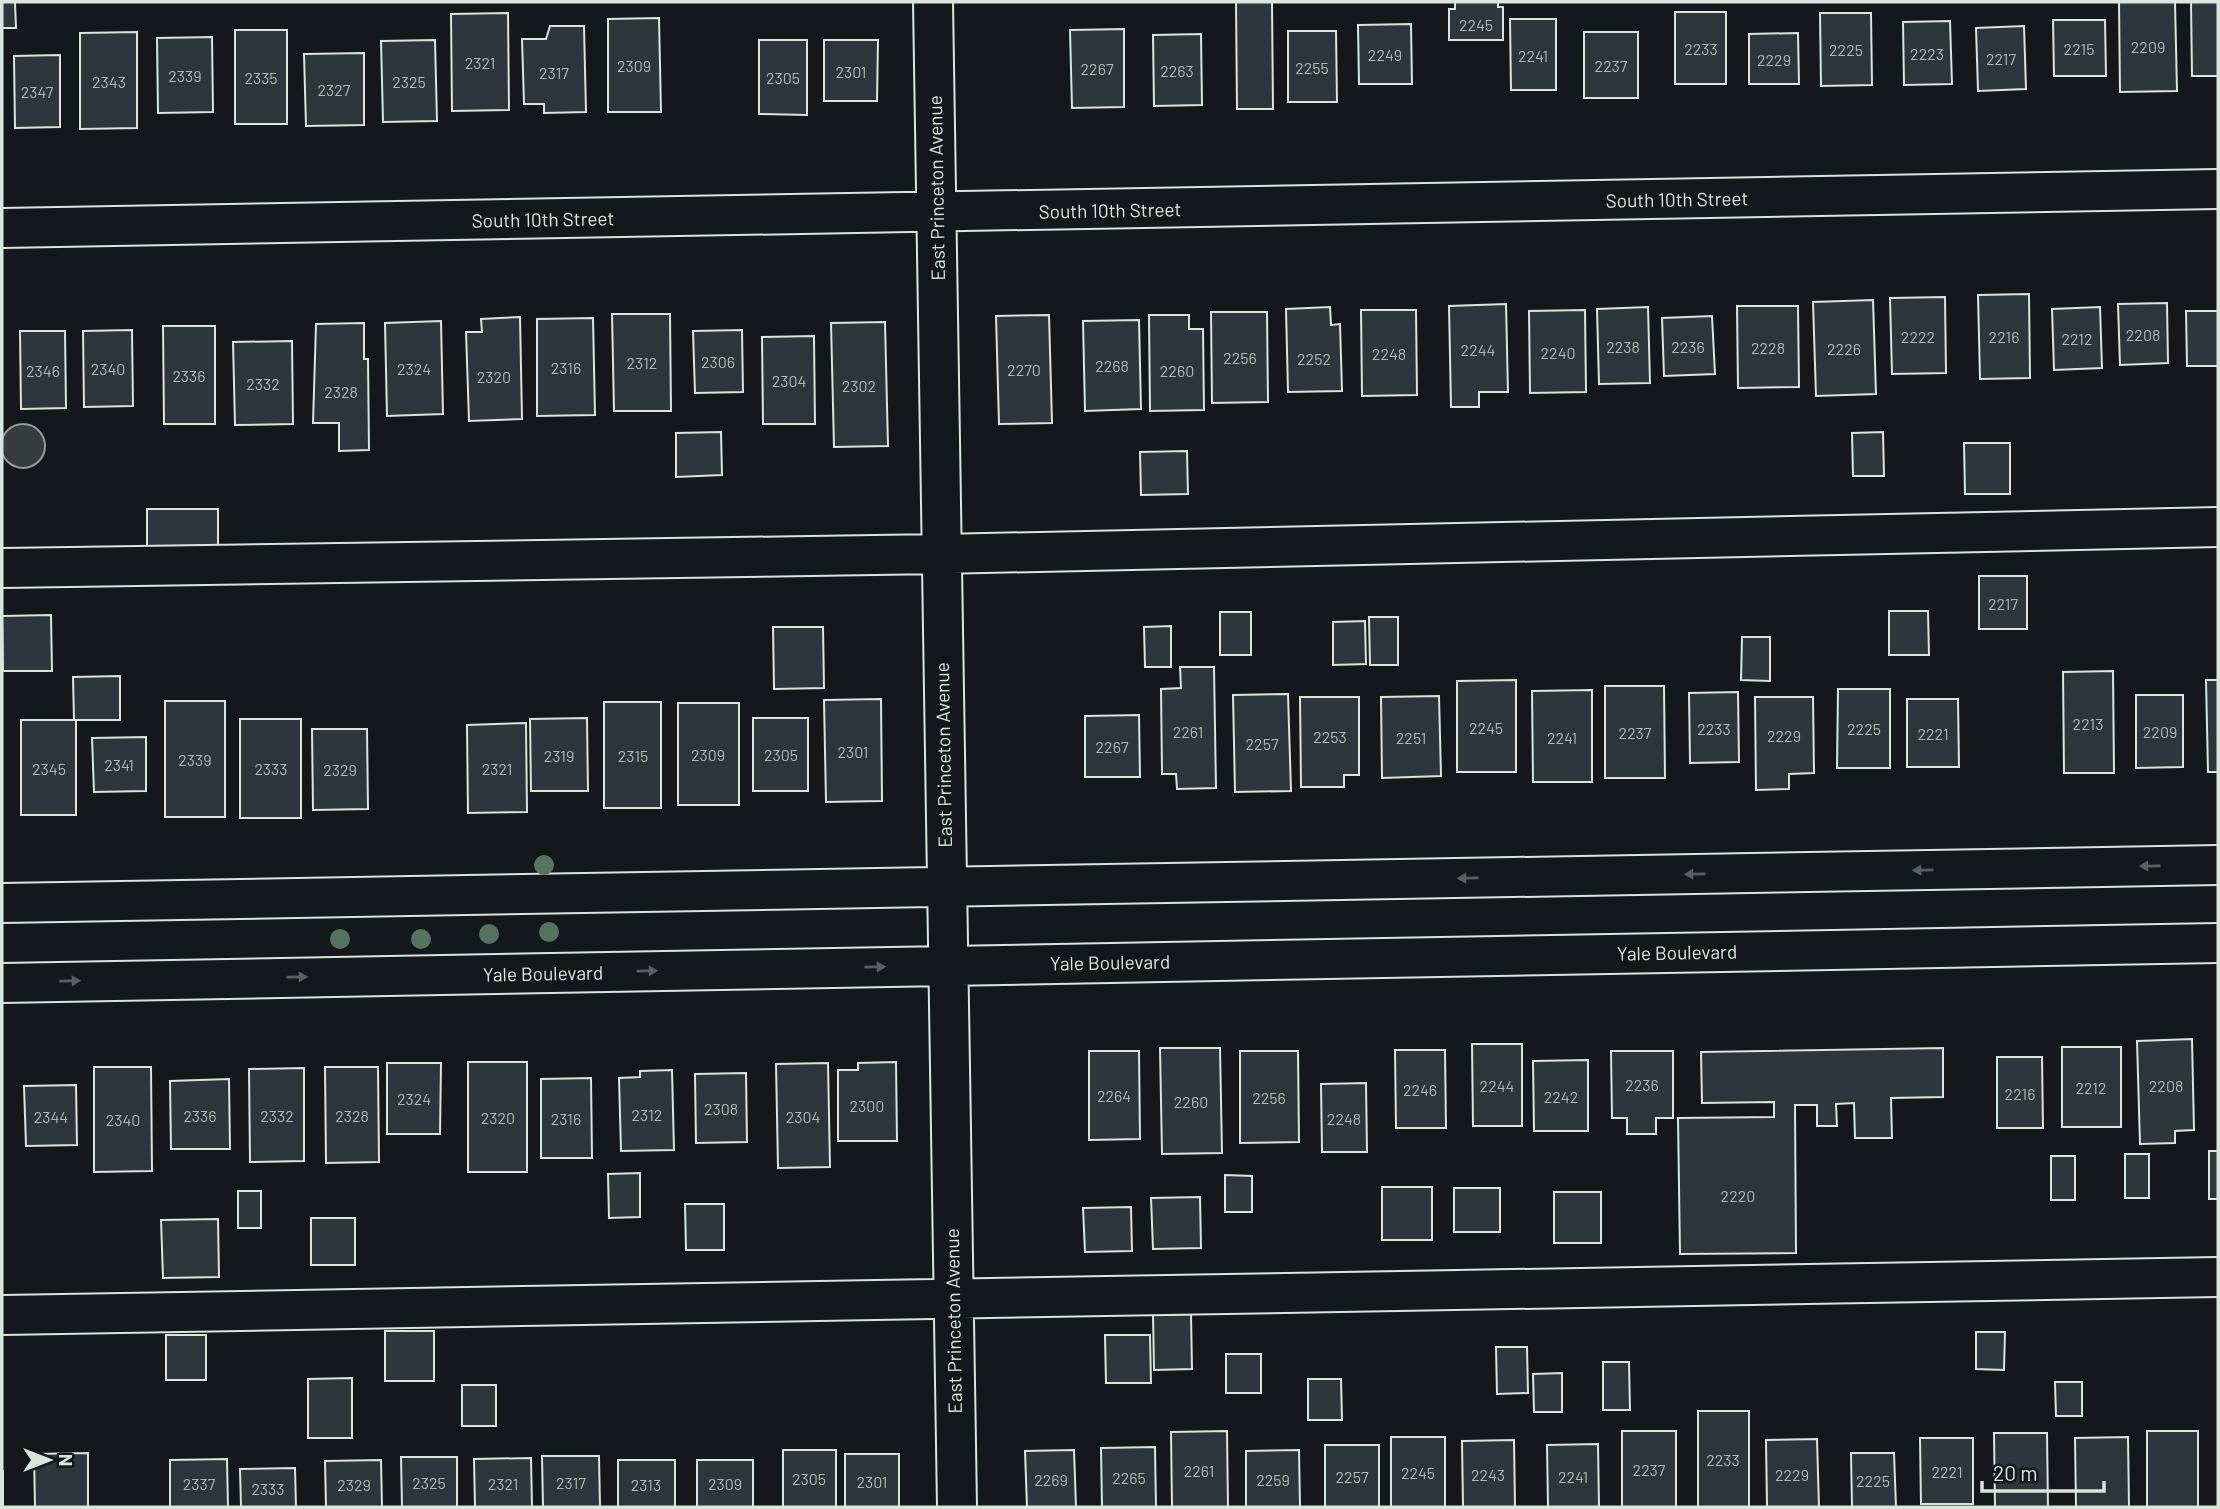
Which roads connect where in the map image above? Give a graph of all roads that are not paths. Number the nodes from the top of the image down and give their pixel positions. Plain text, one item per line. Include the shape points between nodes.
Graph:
1 (933, 2) edge
2 (2218, 189) edge
3 (935, 214) junction
4 (2, 228) edge
5 (2218, 527) edge
6 (940, 554) junction
7 (2, 568) edge
8 (2218, 865) edge
9 (945, 887) junction
10 (2, 903) edge
11 (2218, 943) edge
12 (946, 965) junction
13 (2, 983) edge
14 (2218, 1277) edge
15 (953, 1300) junction
16 (2, 1315) edge
17 (957, 1507) edge

1 - 3 street, East Princeton Avenue
2 - 3 street, South 10th Street
3 - 4 street, South 10th Street
3 - 6 street, East Princeton Avenue
5 - 6 street
6 - 7 street
6 - 9 street, East Princeton Avenue
8 -> 9 street
9 - 10 street
9 - 12 street, East Princeton Avenue
11 - 12 street, Yale Boulevard
13 -> 12 street, Yale Boulevard
12 - 15 street, East Princeton Avenue
14 - 15 street
15 - 16 street
15 - 17 street, East Princeton Avenue

